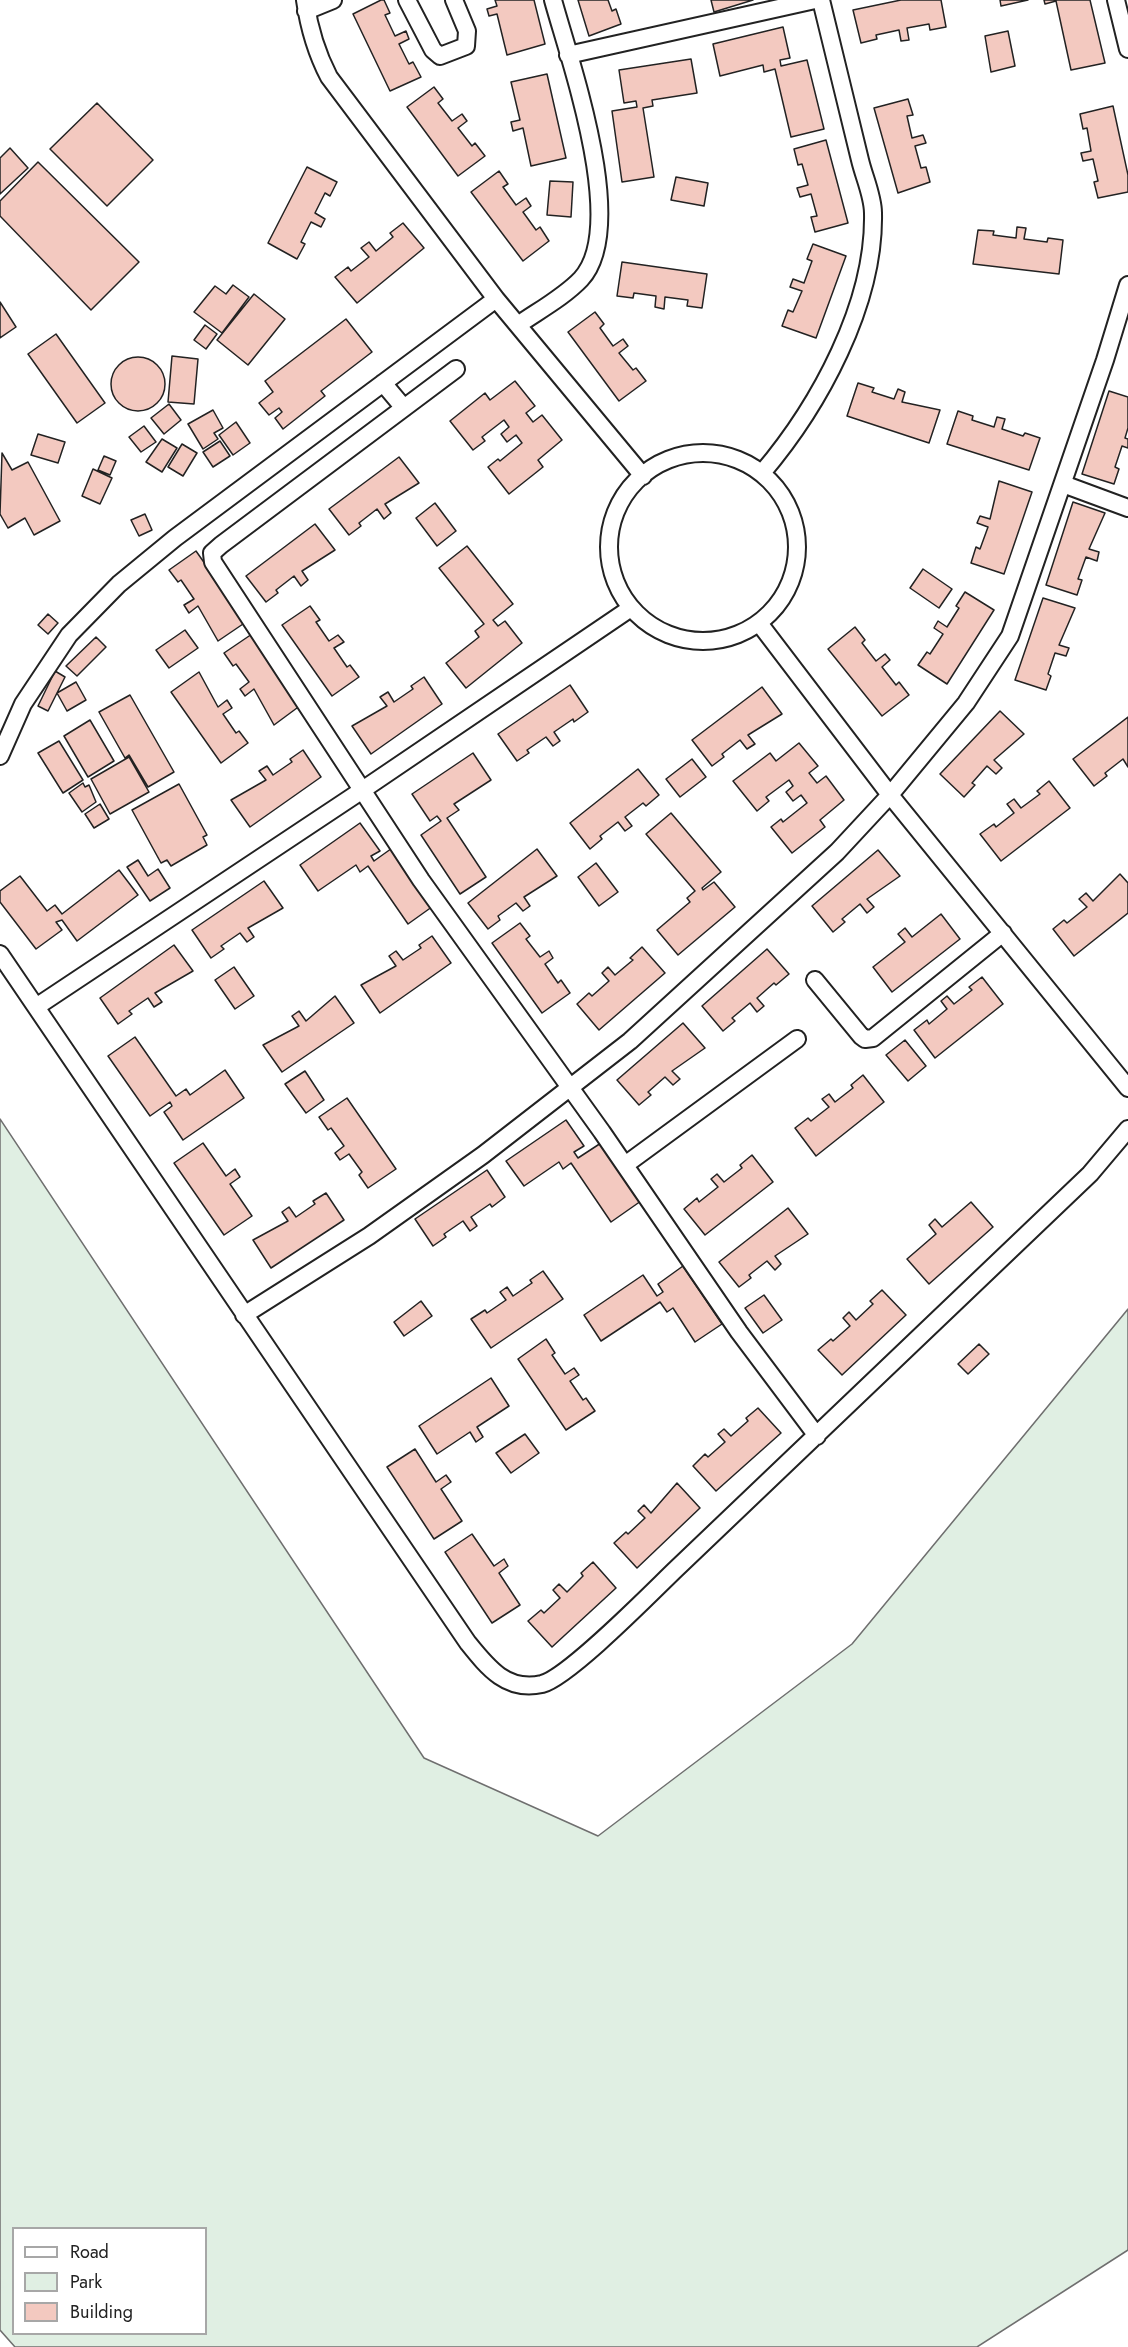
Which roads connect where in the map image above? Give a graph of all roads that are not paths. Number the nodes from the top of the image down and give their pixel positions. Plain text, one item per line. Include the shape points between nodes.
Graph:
1 (333, 0) edge
2 (407, 0) edge
3 (454, 0) edge
4 (553, 0) edge
5 (815, 0) edge
6 (821, 0) edge
7 (1116, 0) edge
8 (305, 5) edge
9 (1128, 49) edge
10 (568, 55) junction
11 (1128, 285) edge
12 (496, 299) junction
13 (518, 325) junction
14 (456, 369) dead end
15 (383, 382) junction
16 (404, 408) junction
17 (762, 473) junction
18 (643, 476) junction
19 (1064, 484) junction
20 (1128, 508) edge
21 (631, 608) junction
22 (759, 623) junction
23 (0, 756) edge
24 (362, 791) junction
25 (890, 795) junction
26 (1003, 933) junction
27 (0, 954) edge
28 (815, 980) dead end
29 (36, 1008) junction
30 (797, 1039) dead end
31 (1128, 1088) edge
32 (569, 1089) junction
33 (1128, 1129) edge
34 (625, 1165) junction
35 (244, 1315) junction
36 (817, 1436) junction

1 - 8 street
2 - 3 street via 440,56 466,46 467,31
4 - 10 street
5 - 10 street
6 - 17 street via 873,211 871,256 855,313 813,403
7 - 9 street
8 - 12 street via 317,54 329,77
10 - 13 street via 595,167 600,225 593,258 581,279
11 - 19 street
12 - 13 street
12 - 15 street
13 - 18 street
14 - 16 street
15 - 16 street
15 - 23 street via 119,584 69,635 23,704
16 - 24 street via 212,554 213,562
17 - 18 street via 733,457 700,452 683,454 653,467
17 - 22 street via 776,485 791,511 798,550 785,596
18 - 21 street via 634,481 616,509 608,536 613,580
19 - 20 street
19 - 25 street via 1010,636 966,703
21 - 22 street via 661,633 694,642 728,639
21 - 24 street
22 - 25 street
24 - 29 street
24 - 32 street
25 - 26 street
25 - 32 street via 837,852 630,1041
26 - 28 street via 873,1038 861,1036
26 - 31 street
27 - 29 street
29 - 35 street
30 - 34 street
32 - 34 street
32 - 35 street via 369,1236
33 - 36 street via 1090,1174
34 - 36 street via 739,1332
35 - 36 street via 468,1643 490,1671 510,1683 542,1684 564,1673

